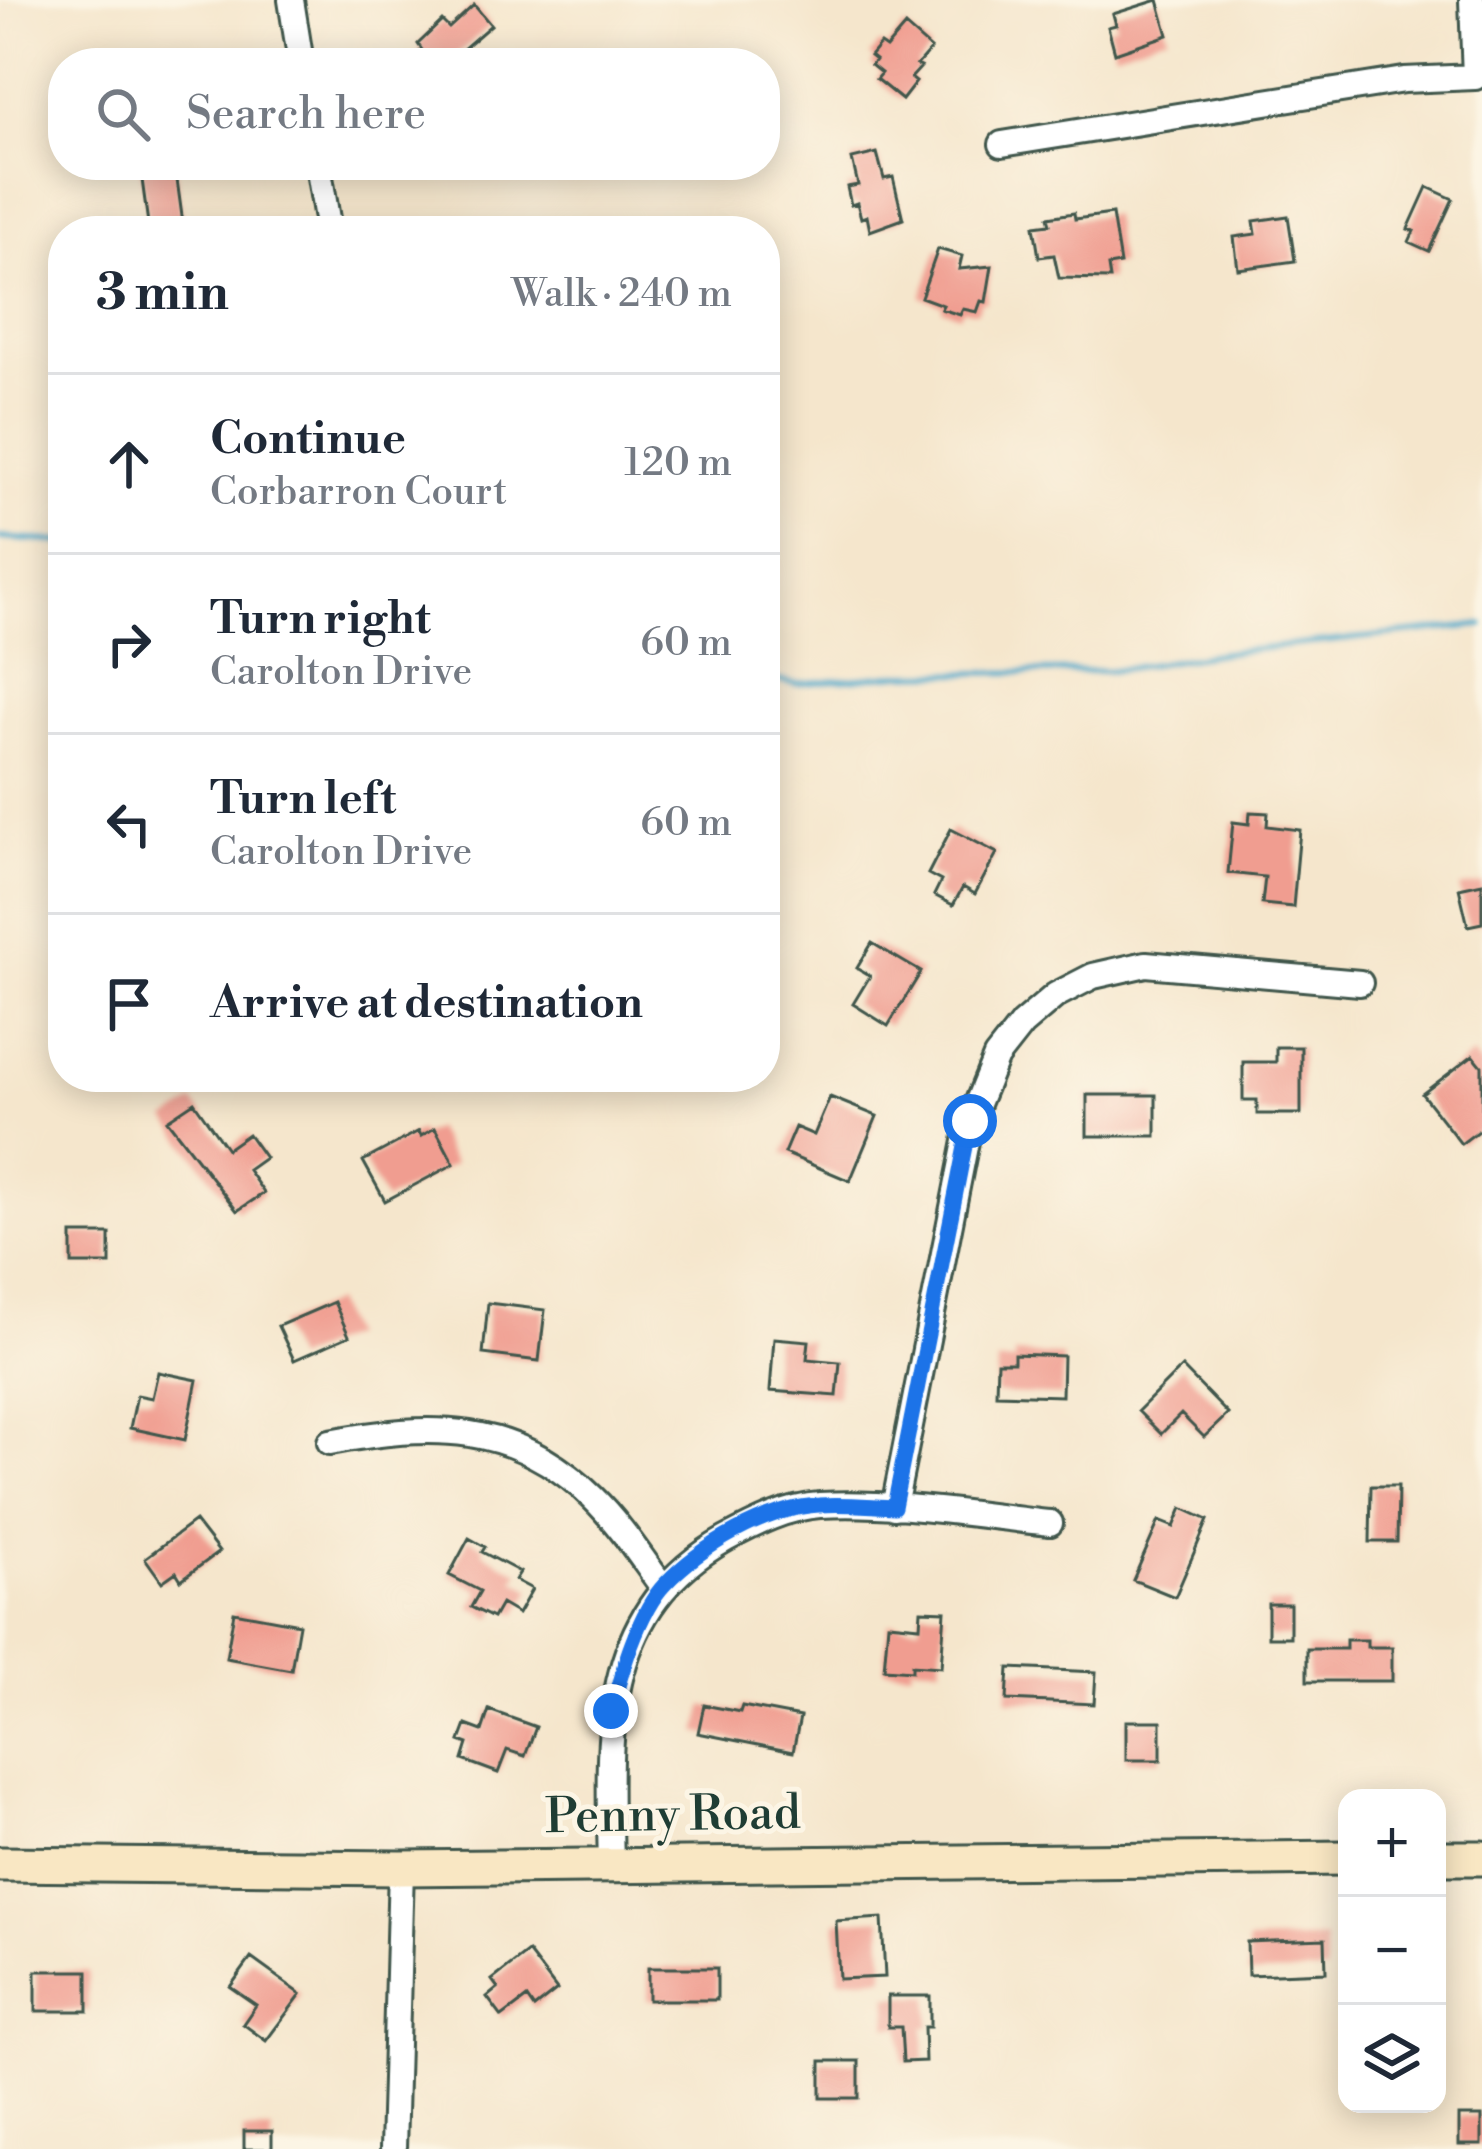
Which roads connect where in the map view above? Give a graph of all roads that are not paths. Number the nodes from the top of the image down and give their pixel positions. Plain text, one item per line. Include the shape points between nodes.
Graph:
1 (291, 0) edge
2 (1472, 0) edge
3 (299, 48) edge
4 (1001, 144) dead end
5 (320, 180) edge
6 (326, 216) edge
7 (1360, 982) dead end
8 (330, 1442) dead end
9 (894, 1507) junction
10 (1050, 1523) dead end
11 (662, 1586) junction
12 (1338, 1858) edge
13 (1446, 1858) edge
14 (1482, 1858) edge
15 (0, 1864) edge
16 (611, 1864) junction
17 (400, 1868) junction
18 (393, 2149) edge

1 - 3 street
2 - 4 street via 1474,77 1404,80
5 - 6 street
7 - 9 street via 1146,964 1093,976 1022,1024 996,1057 970,1121
8 - 11 street via 456,1429 521,1449 593,1498
9 - 10 street
9 - 11 street via 816,1505 759,1521
11 - 16 street via 625,1657 611,1711
12 - 16 street, Penny Road
13 - 14 street
15 - 17 street, Penny Road
16 - 17 street, Penny Road
17 - 18 street

